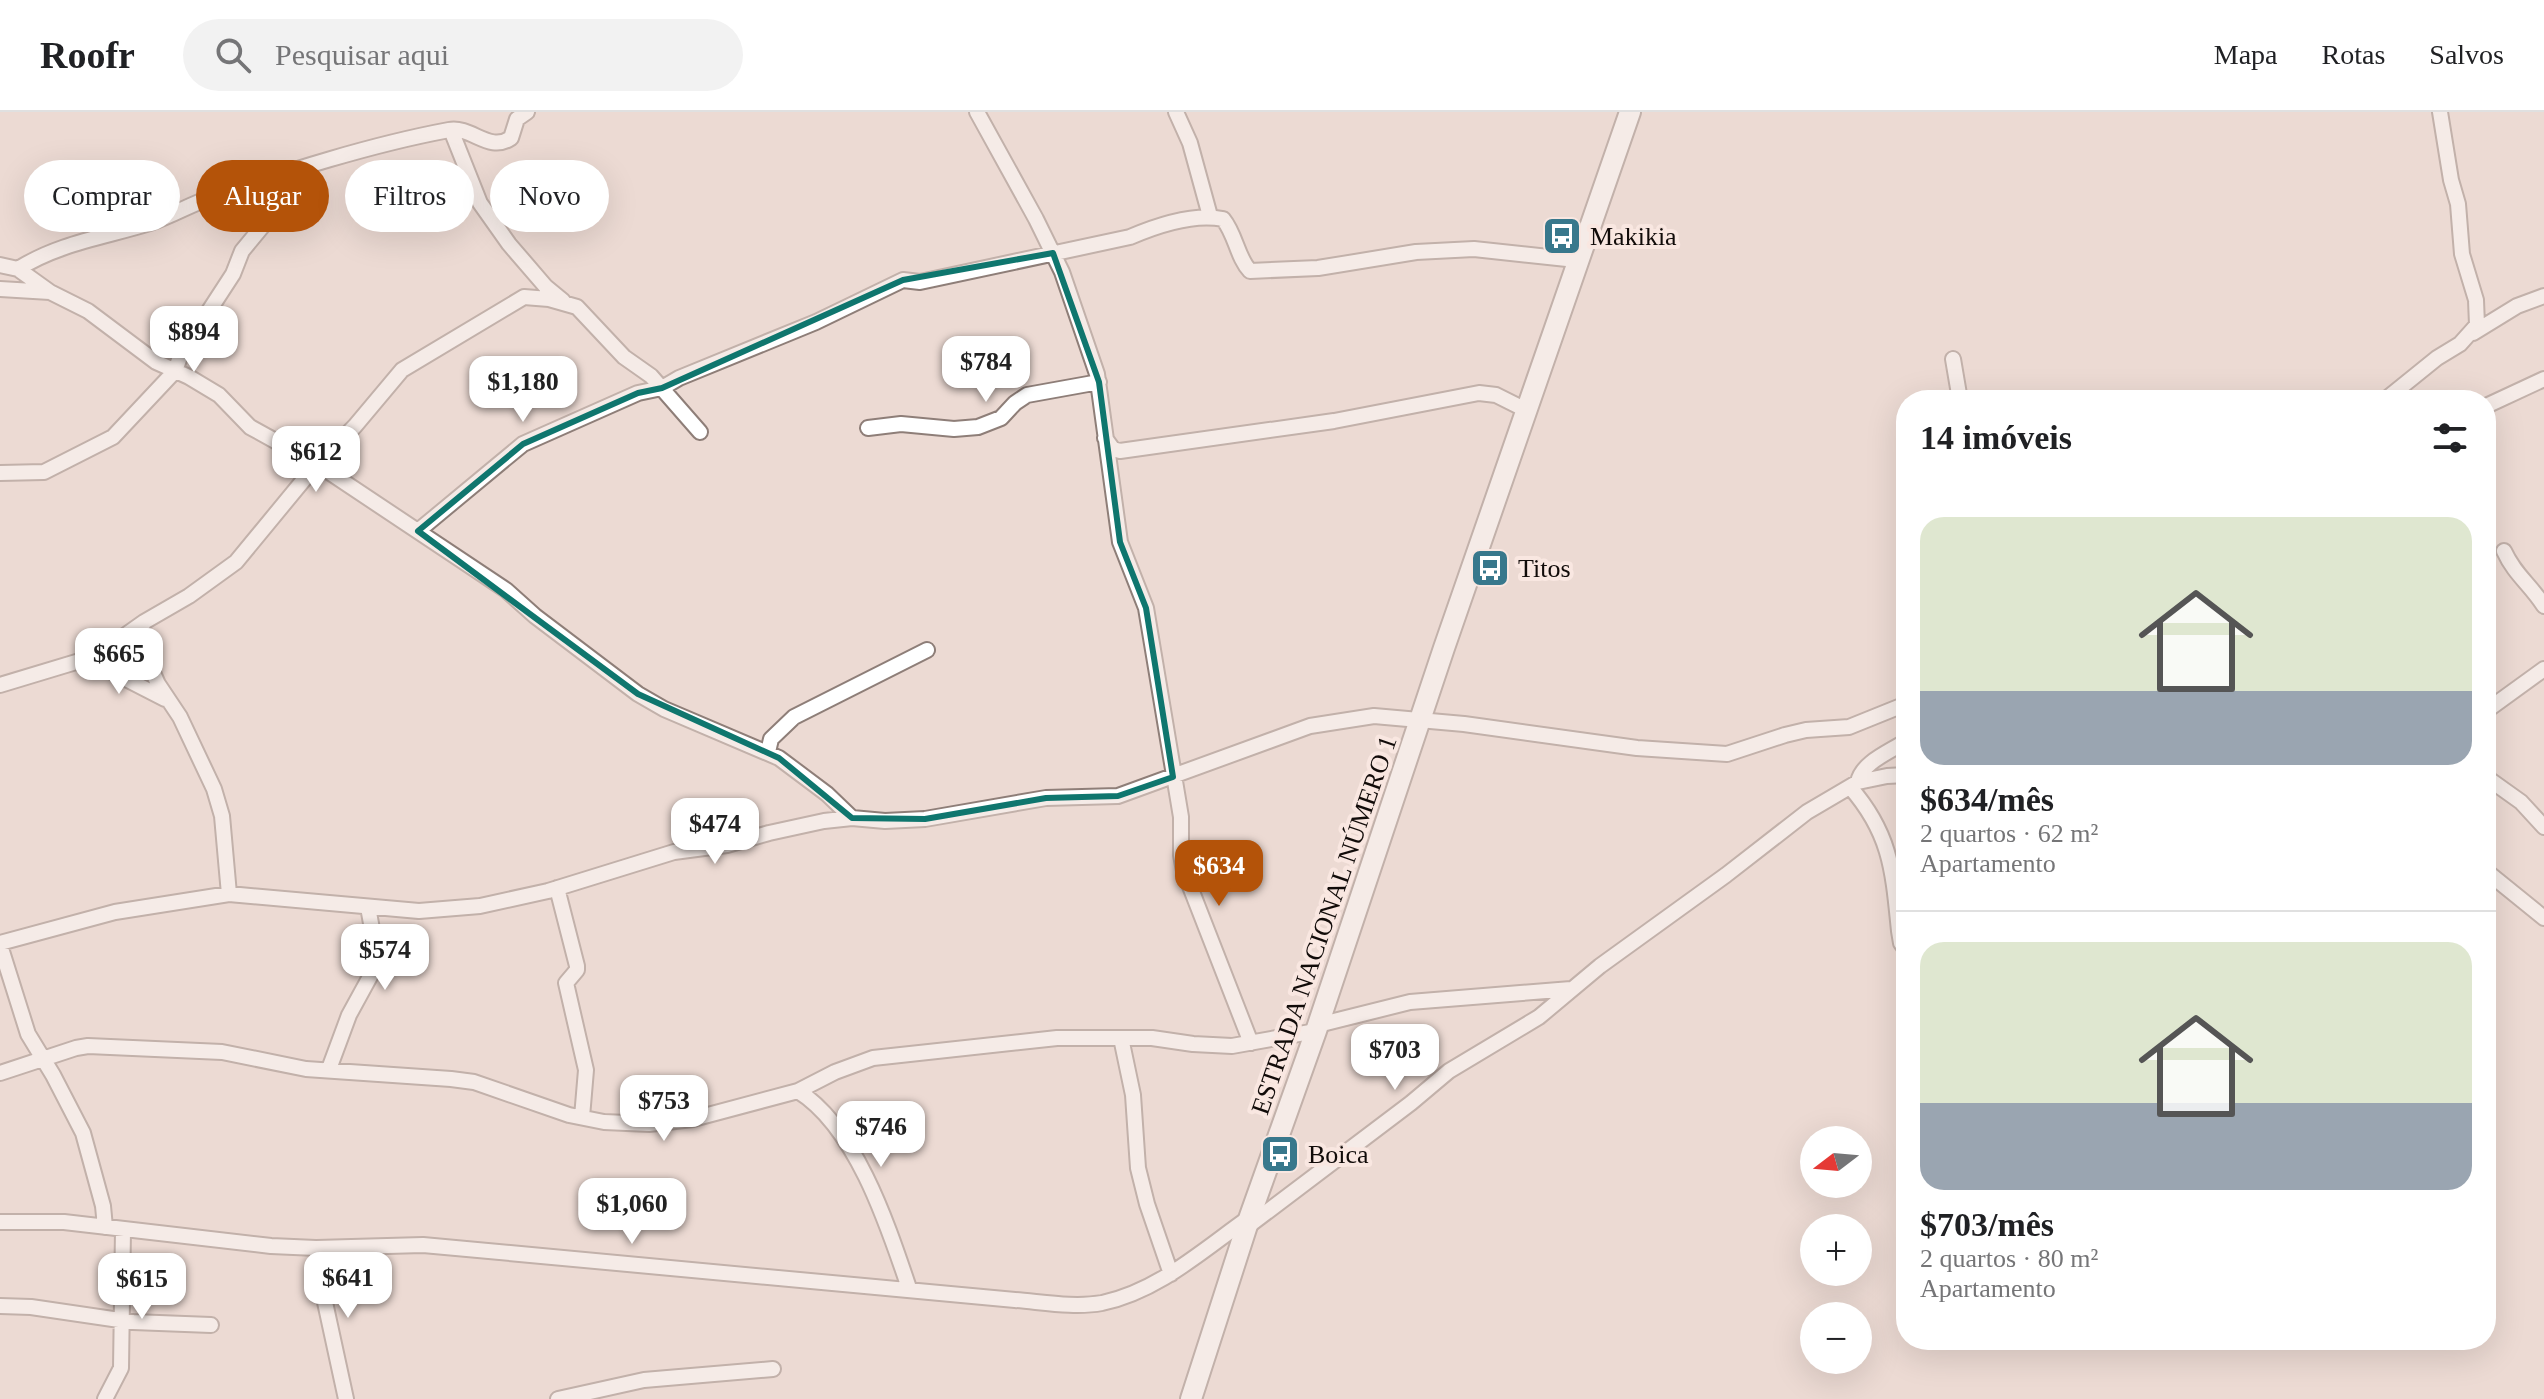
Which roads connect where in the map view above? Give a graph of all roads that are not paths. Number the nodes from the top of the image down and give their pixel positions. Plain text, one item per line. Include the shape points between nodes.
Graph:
1 (527, 112) edge
2 (977, 112) edge
3 (1176, 112) edge
4 (1630, 112) edge
5 (2440, 112) edge
6 (451, 130) junction
7 (329, 161) edge
8 (196, 204) edge
9 (1210, 216) junction
10 (258, 232) edge
11 (1053, 253) junction
12 (1567, 259) dead end
13 (0, 265) edge
14 (18, 269) junction
15 (0, 289) edge
16 (50, 292) junction
17 (2544, 296) edge
18 (563, 301) junction
19 (2472, 333) junction
20 (1953, 359) dead end
21 (175, 371) junction
22 (2544, 379) edge
23 (1099, 382) junction
24 (2528, 385) junction
25 (662, 388) junction
26 (1958, 390) edge
27 (2398, 390) edge
28 (2544, 394) edge
29 (2496, 401) edge
30 (1518, 406) dead end
31 (868, 428) dead end
32 (700, 432) dead end
33 (1105, 438) junction
34 (317, 464) junction
35 (0, 473) edge
36 (418, 531) junction
37 (2504, 551) dead end
38 (2544, 606) edge
39 (144, 622) junction
40 (927, 650) dead end
41 (87, 659) junction
42 (2544, 669) edge
43 (0, 685) edge
44 (169, 702) junction
45 (2496, 704) edge
46 (1896, 708) edge
47 (1422, 720) junction
48 (1896, 747) edge
49 (768, 752) junction
50 (1896, 776) edge
51 (1173, 777) junction
52 (2496, 784) edge
53 (1854, 785) junction
54 (852, 818) junction
55 (2544, 827) edge
56 (2496, 879) edge
57 (557, 888) junction
58 (229, 894) junction
59 (368, 907) junction
60 (1896, 908) edge
61 (2544, 918) edge
62 (0, 944) edge
63 (1571, 989) junction
64 (1528, 993) junction
65 (1539, 1017) junction
66 (1317, 1028) junction
67 (1121, 1038) junction
68 (1251, 1043) junction
69 (44, 1058) junction
70 (329, 1069) junction
71 (0, 1073) edge
72 (798, 1091) junction
73 (582, 1117) junction
74 (0, 1222) edge
75 (1248, 1222) junction
76 (105, 1227) junction
77 (123, 1230) junction
78 (316, 1248) junction
79 (1171, 1274) junction
80 (909, 1288) junction
81 (0, 1306) edge
82 (123, 1321) junction
83 (211, 1325) dead end
84 (773, 1369) dead end
85 (105, 1399) edge
86 (346, 1399) edge
87 (558, 1399) edge
88 (1191, 1399) edge

1 - 6 street via 502,143
2 - 11 street
3 - 9 street
4 - 47 highway, ESTRADA NACIONAL NÚMERO 1
5 - 19 street via 2462,254 2479,317
6 - 7 street
6 - 18 street via 480,203 509,244
8 - 14 street via 152,223 41,255
9 - 11 street
9 - 12 street via 1223,219 1233,231 1250,271 1474,249
10 - 21 street
11 - 23 street
11 - 25 street via 920,282 903,280
13 - 14 street
14 - 16 street
15 - 16 street
16 - 21 street via 88,311 137,350
17 - 19 street
18 - 25 street via 577,307
18 - 34 street via 517,300 402,370
19 - 27 street
20 - 26 street
21 - 34 street via 219,395 266,438
21 - 35 street via 102,445 44,472
22 - 24 street
23 - 31 street via 1027,395 1001,418 978,427
23 - 33 street
24 - 28 street
24 - 29 street
25 - 32 street
25 - 36 street via 638,393 523,444
30 - 33 street via 1479,393 1172,446 1120,451
33 - 51 street via 1120,542 1146,608
34 - 36 street
34 - 39 street via 236,562
36 - 49 street via 506,590 638,694
37 - 38 street via 2512,569
39 - 41 street
39 - 44 street via 140,644
40 - 49 street via 794,717 771,739
41 - 43 street
41 - 44 street
42 - 45 street
44 - 58 street via 214,789 222,816
46 - 47 street via 1849,727 1806,730 1727,754 1637,748
47 - 51 street via 1374,716 1310,726
47 - 66 highway, ESTRADA NACIONAL NÚMERO 1
48 - 53 street via 1859,773
49 - 54 street
50 - 53 street
51 - 54 street via 1118,796 1046,798 916,820
51 - 68 street via 1184,871
52 - 55 street
53 - 60 street via 1887,844
53 - 63 street via 1789,824
54 - 57 street via 674,852
56 - 61 street
57 - 59 street via 452,910
57 - 73 street via 577,966 566,983 586,1070
58 - 59 street
58 - 62 street via 115,912
59 - 70 street via 378,962 349,1015
62 - 69 street via 23,1023
63 - 64 street
63 - 65 street
64 - 65 street
64 - 66 street via 1410,1002
65 - 75 street via 1449,1071
66 - 68 street
66 - 75 highway, ESTRADA NACIONAL NÚMERO 1
67 - 68 street via 1217,1047
67 - 72 street via 1057,1038 873,1058
67 - 79 street via 1133,1095 1138,1168
69 - 70 street via 104,1045 222,1052
69 - 71 street
69 - 76 street via 83,1133
70 - 73 street via 474,1082
72 - 73 street via 671,1123
72 - 80 street via 824,1111 851,1151
74 - 76 street
75 - 79 street
75 - 88 highway, ESTRADA NACIONAL NÚMERO 1
76 - 77 street
77 - 78 street
77 - 82 street
78 - 80 street via 423,1245
78 - 86 street
79 - 80 street via 1116,1298 1085,1304
81 - 82 street
82 - 83 street
82 - 85 street via 121,1368
84 - 87 street via 644,1380

